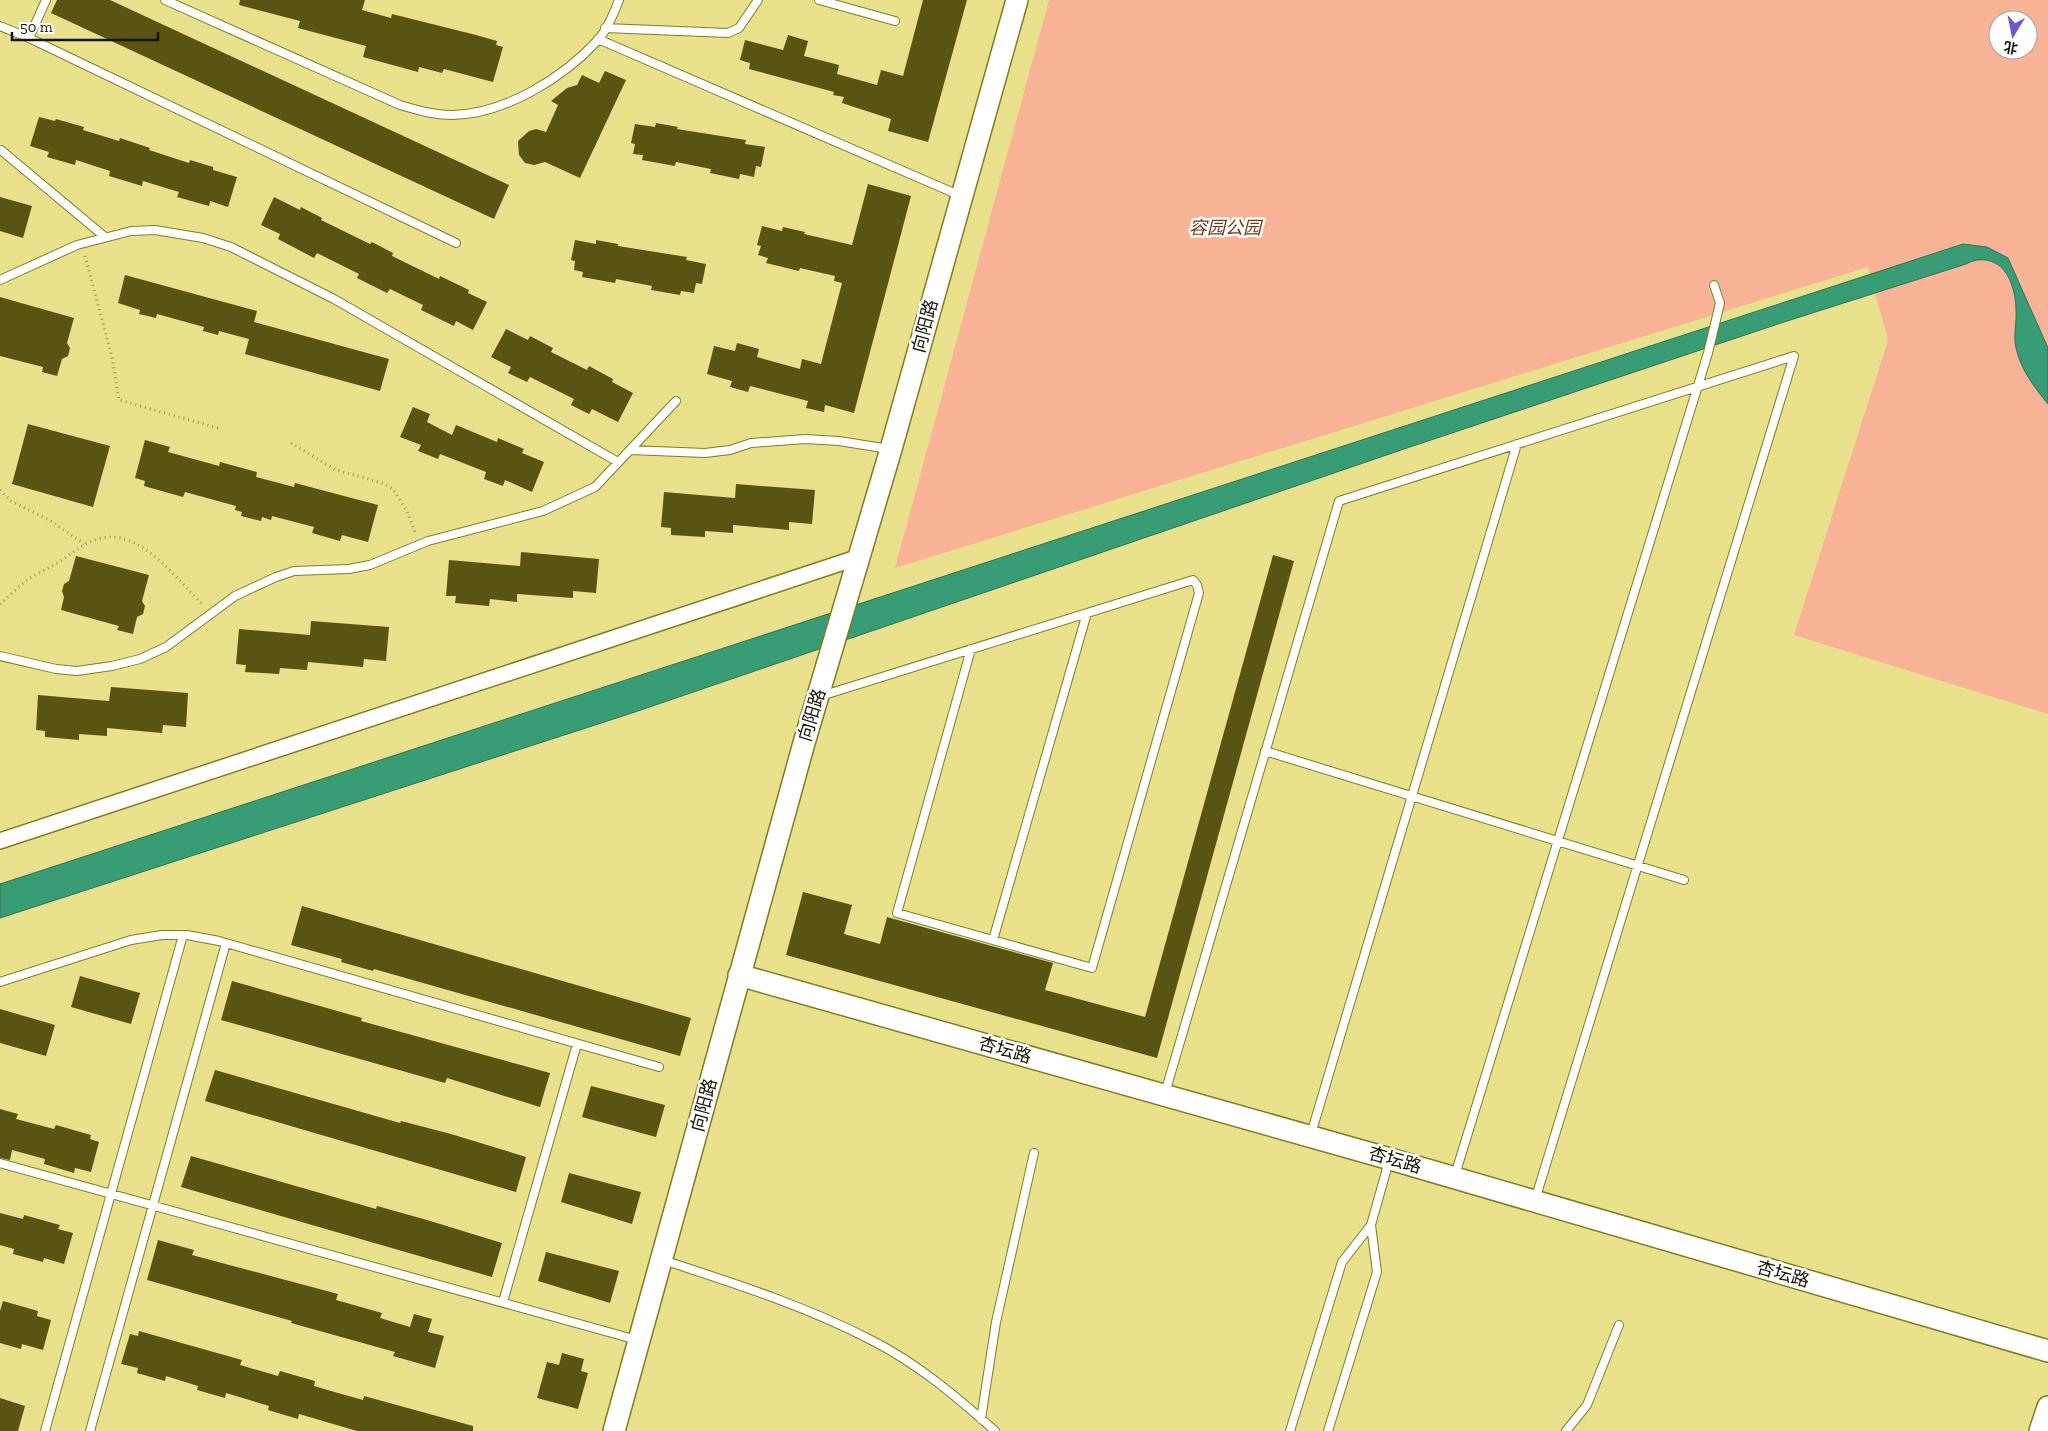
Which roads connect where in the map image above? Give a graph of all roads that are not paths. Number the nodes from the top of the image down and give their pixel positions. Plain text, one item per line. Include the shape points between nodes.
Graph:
1 (46, 0) edge
2 (165, 0) edge
3 (619, 0) edge
4 (758, 0) edge
5 (819, 0) edge
6 (1017, 0) edge
7 (896, 21) dead end
8 (0, 26) edge
9 (605, 28) junction
10 (29, 38) junction
11 (598, 39) junction
12 (1, 150) edge
13 (961, 196) junction
14 (105, 238) junction
15 (456, 243) dead end
16 (0, 280) edge
17 (1714, 285) dead end
18 (1697, 387) junction
19 (676, 401) dead end
20 (1517, 444) junction
21 (892, 449) junction
22 (630, 450) junction
23 (618, 462) junction
24 (859, 557) junction
25 (1087, 613) junction
26 (971, 649) junction
27 (0, 656) edge
28 (817, 697) junction
29 (1265, 751) junction
30 (1412, 796) junction
31 (0, 841) edge
32 (1557, 841) junction
33 (1638, 866) junction
34 (1684, 880) dead end
35 (183, 935) junction
36 (993, 940) junction
37 (226, 943) junction
38 (739, 975) junction
39 (0, 982) edge
40 (577, 1044) junction
41 (659, 1067) dead end
42 (1164, 1095) junction
43 (1310, 1136) junction
44 (1034, 1154) dead end
45 (1390, 1158) junction
46 (0, 1163) edge
47 (1454, 1177) junction
48 (111, 1194) junction
49 (1534, 1201) junction
50 (153, 1206) junction
51 (1372, 1225) junction
52 (661, 1259) junction
53 (503, 1302) junction
54 (1619, 1325) dead end
55 (639, 1340) junction
56 (2048, 1351) edge
57 (2048, 1407) edge
58 (981, 1419) junction
59 (45, 1431) edge
60 (90, 1431) edge
61 (614, 1431) edge
62 (995, 1431) edge
63 (1290, 1431) edge
64 (1328, 1431) edge
65 (1566, 1431) edge
66 (2040, 1431) edge

1 - 10 lane
2 - 11 lane via 400,105 429,113 482,111 523,98 560,74
3 - 9 lane
4 - 9 lane via 739,28 728,33
5 - 7 lane
6 - 13 street, 向阳路
8 - 10 lane
9 - 11 lane
10 - 15 lane
11 - 13 lane
12 - 14 lane
13 - 21 street, 向阳路
14 - 16 lane via 82,244
14 - 23 lane via 132,231 155,230 203,238 231,248 334,299
17 - 18 lane via 1720,303
18 - 20 lane
18 - 32 lane
18 - 33 lane via 1794,356
19 - 22 lane
20 - 29 lane via 1339,501
20 - 30 lane
21 - 22 lane via 805,439 751,443 705,453
21 - 24 street, 向阳路
22 - 23 lane
23 - 27 lane via 594,487 543,511 419,544 370,565 294,571 235,596 166,647 140,659 77,671
24 - 28 street, 向阳路
24 - 31 street
25 - 26 lane
25 - 36 lane
25 - 36 lane via 1193,580 1199,594 1092,968
26 - 28 lane
26 - 36 lane via 897,912
28 - 38 street, 向阳路
29 - 30 lane
29 - 42 lane
30 - 32 lane
30 - 43 lane
32 - 33 lane
32 - 47 lane
33 - 34 lane
33 - 49 lane
35 - 37 lane
35 - 39 lane via 131,940
35 - 48 lane
37 - 40 lane
37 - 50 lane
38 - 42 street, 杏坛路
38 - 52 street, 向阳路
40 - 41 lane
40 - 53 lane
42 - 43 street, 杏坛路
43 - 45 street, 杏坛路
44 - 58 lane via 996,1322
45 - 47 street, 杏坛路
45 - 51 lane
46 - 48 lane
47 - 49 street, 杏坛路
48 - 50 lane
48 - 59 lane
49 - 56 street, 杏坛路
50 - 53 lane
50 - 60 lane
51 - 63 lane via 1342,1262
51 - 64 lane via 1377,1272
52 - 55 street, 向阳路
52 - 58 lane via 743,1286 873,1341 914,1365
53 - 55 lane
54 - 65 lane via 1587,1405
55 - 61 street, 向阳路
57 - 66 street
58 - 62 lane

